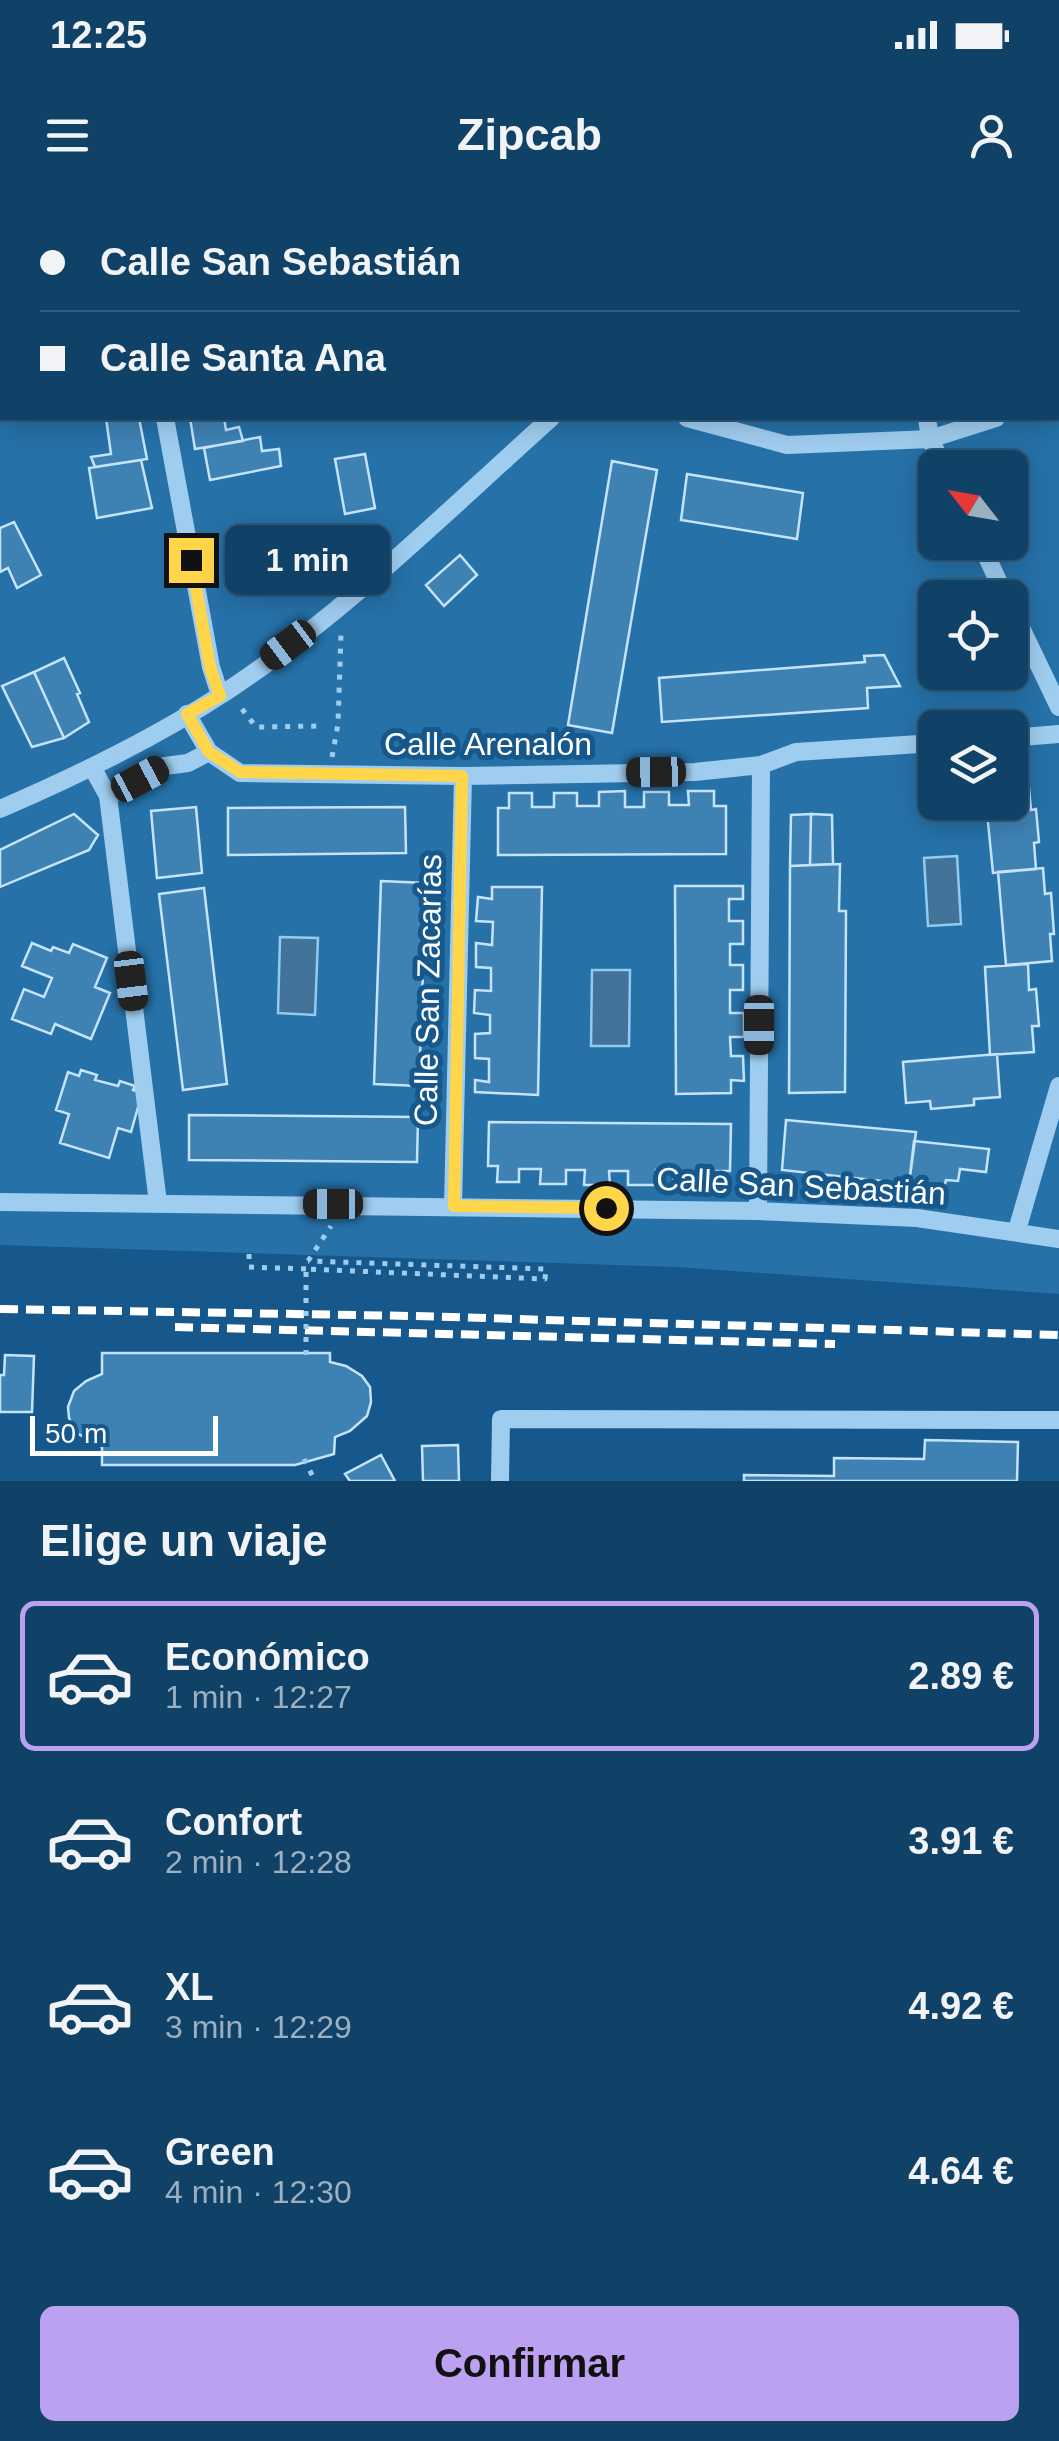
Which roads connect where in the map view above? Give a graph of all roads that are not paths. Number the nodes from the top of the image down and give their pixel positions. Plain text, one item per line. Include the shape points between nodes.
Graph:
1 (165, 420) edge
2 (549, 420) edge
3 (694, 420) edge
4 (927, 420) edge
5 (990, 420) edge
6 (930, 439) junction
7 (935, 450) edge
8 (1028, 642) edge
9 (220, 696) junction
10 (1059, 707) edge
11 (187, 714) junction
12 (1059, 734) edge
13 (1028, 737) edge
14 (918, 744) edge
15 (209, 752) junction
16 (762, 764) junction
17 (92, 767) junction
18 (462, 776) junction
19 (108, 796) junction
20 (0, 809) edge
21 (1059, 1086) edge
22 (0, 1202) edge
23 (158, 1202) junction
24 (454, 1206) junction
25 (758, 1210) junction
26 (1017, 1230) junction
27 (1059, 1239) edge
28 (1059, 1420) edge
29 (500, 1481) edge

1 - 9 street
2 - 9 street via 343,604
3 - 6 street via 787,445
4 - 6 street
5 - 6 street
6 - 7 street
8 - 10 street
9 - 11 street
11 - 15 street
11 - 17 street
12 - 13 street
14 - 16 street, Calle Arenalón via 796,752
15 - 18 street, Calle Arenalón via 240,772
15 - 19 street
16 - 18 street, Calle Arenalón via 695,772
16 - 25 street
17 - 19 street
17 - 20 street
18 - 24 street, Calle San Zacarías
19 - 23 street
21 - 26 street
22 - 23 street, Calle San Sebastián
23 - 24 street, Calle San Sebastián
24 - 25 street, Calle San Sebastián
25 - 26 street, Calle San Sebastián
26 - 27 street, Calle San Sebastián
28 - 29 street via 501,1419

